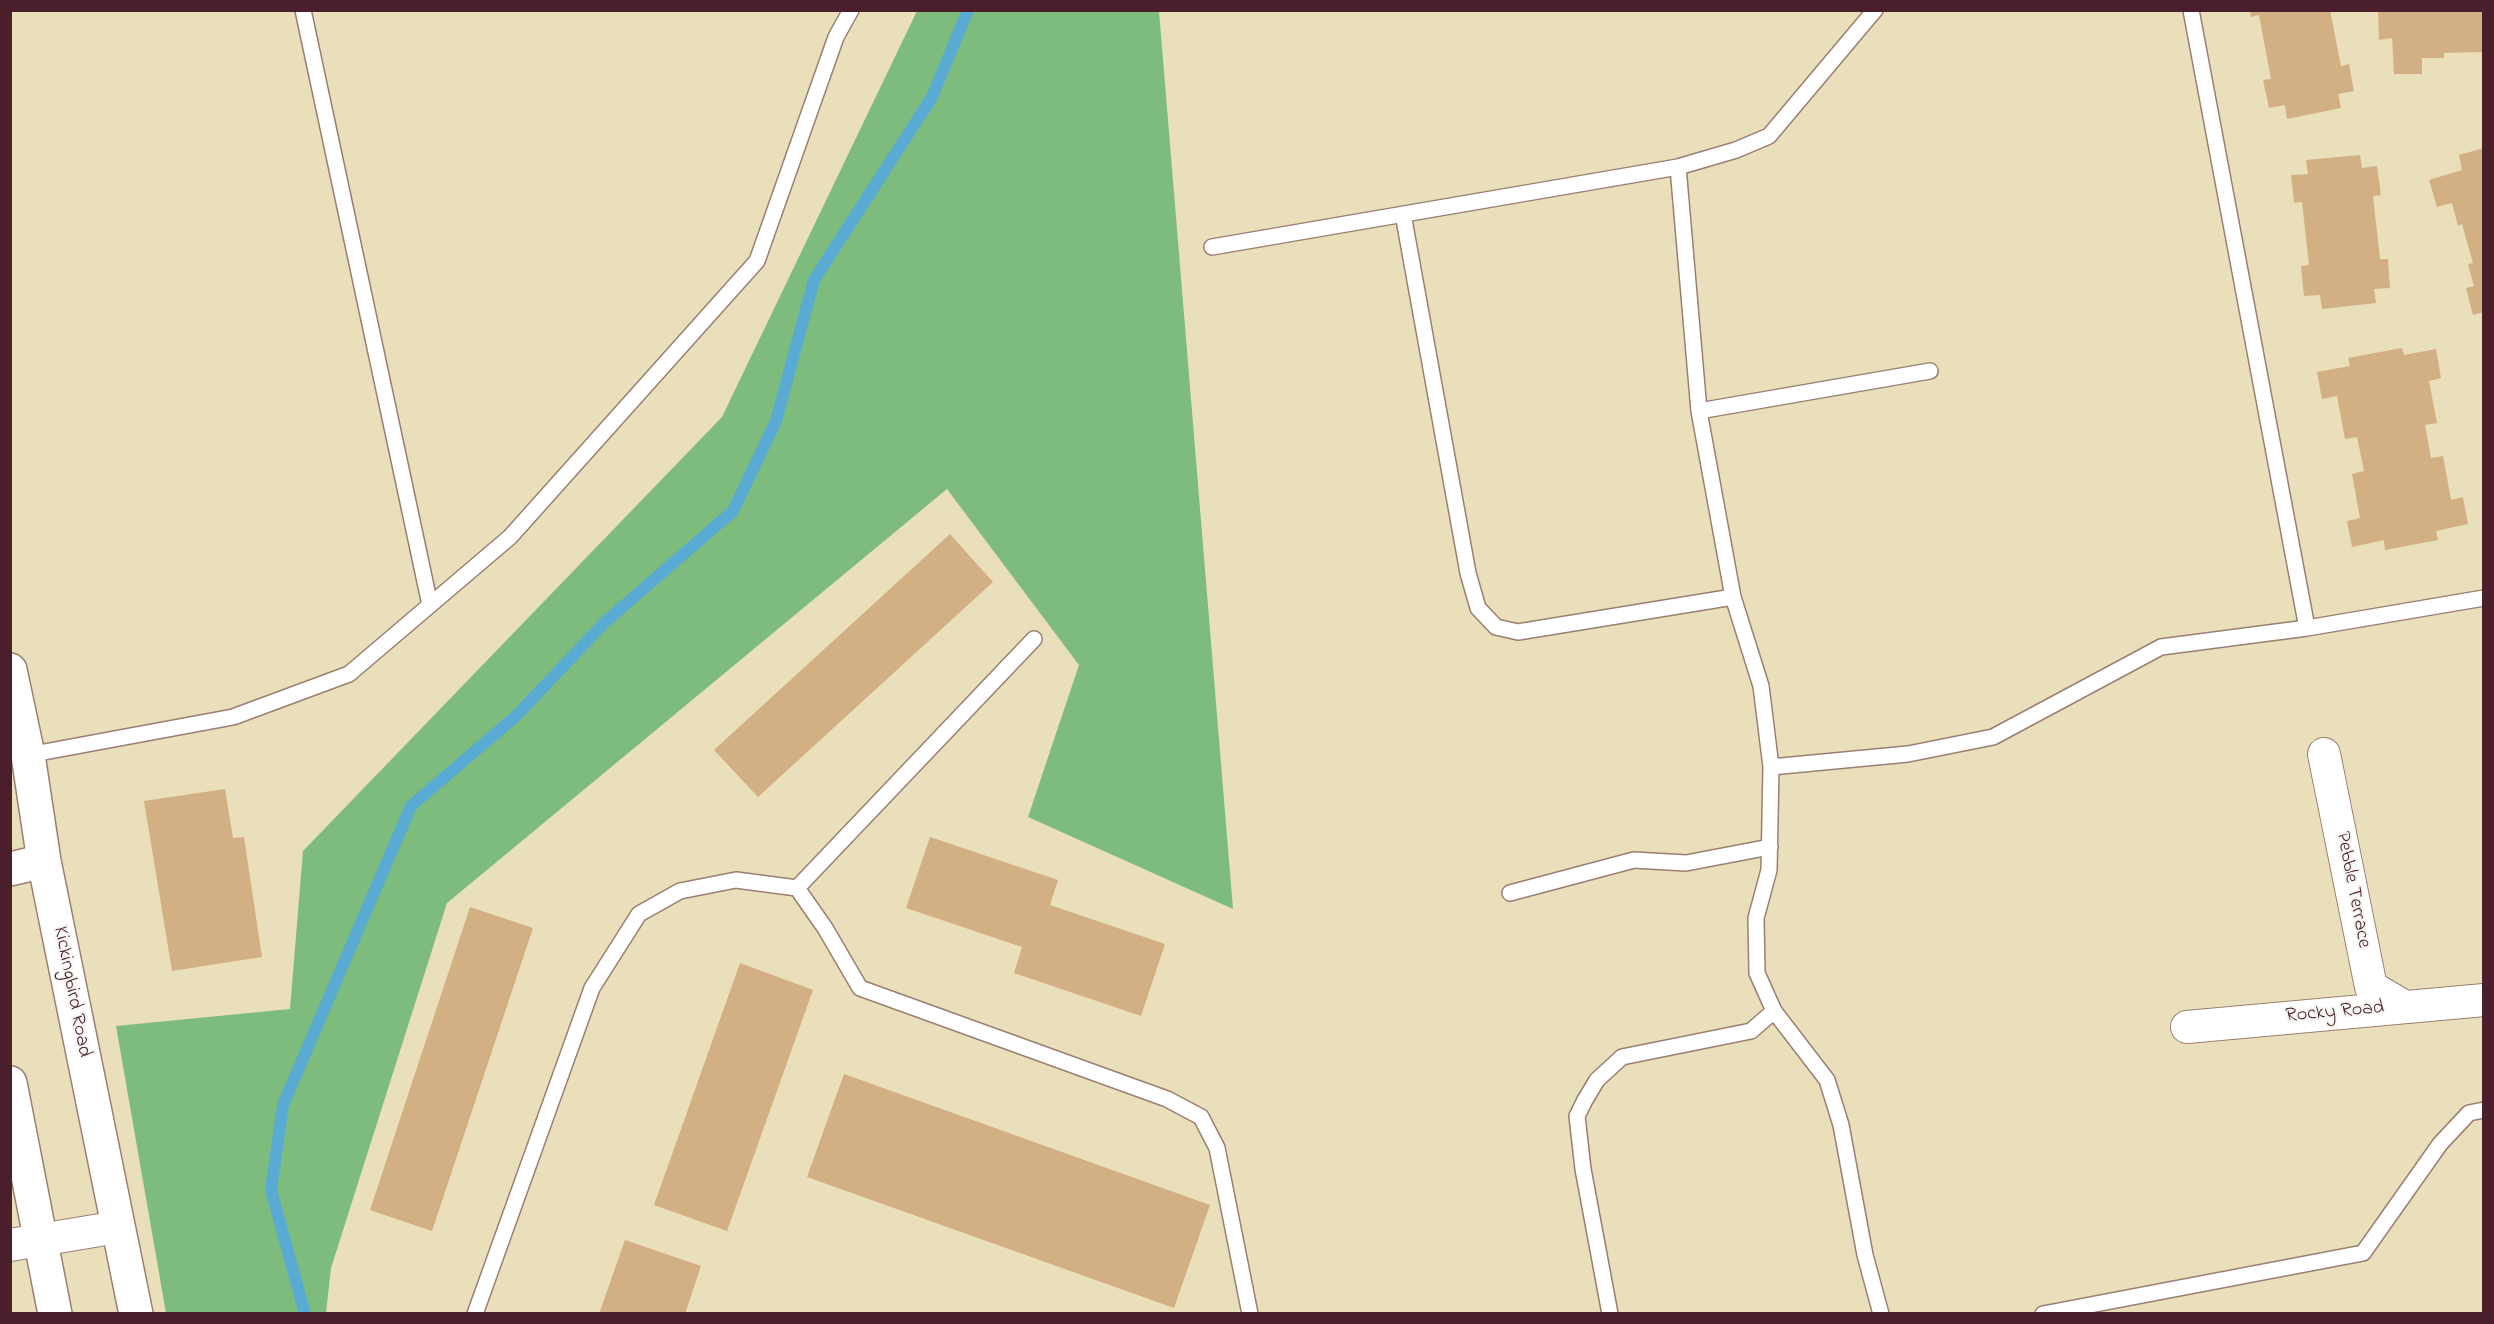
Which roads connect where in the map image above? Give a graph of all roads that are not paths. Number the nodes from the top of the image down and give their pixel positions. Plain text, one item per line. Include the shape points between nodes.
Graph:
1 (303, 10) edge
2 (851, 10) edge
3 (1875, 10) edge
4 (2191, 10) edge
5 (1678, 167) junction
6 (1403, 214) junction
7 (1212, 247) dead end
8 (1930, 371) dead end
9 (1699, 411) junction
10 (1733, 597) junction
11 (2484, 597) edge
12 (430, 606) junction
13 (2307, 628) junction
14 (1034, 639) dead end
15 (10, 670) edge
16 (2324, 754) dead end
17 (28, 755) junction
18 (1771, 768) junction
19 (1770, 847) junction
20 (44, 861) junction
21 (10, 869) edge
22 (797, 888) junction
23 (1510, 892) dead end
24 (2484, 1000) edge
25 (2404, 1007) junction
26 (1774, 1011) junction
27 (2187, 1027) dead end
28 (10, 1083) edge
29 (2484, 1110) edge
30 (118, 1227) junction
31 (26, 1243) edge
32 (55, 1314) edge
33 (136, 1314) edge
34 (475, 1314) edge
35 (1250, 1314) edge
36 (1610, 1314) edge
37 (1881, 1314) edge
38 (2043, 1314) edge

1 - 12 lane
2 - 12 lane via 837,37 757,261 510,537
3 - 5 lane via 1769,136
4 - 13 lane
5 - 6 lane
5 - 9 lane
6 - 7 lane
6 - 10 lane via 1468,573 1478,608 1496,627 1518,632
8 - 9 lane
9 - 10 lane
10 - 18 lane via 1761,687
11 - 13 lane
12 - 17 lane via 350,674 233,717
13 - 18 lane via 2162,647 1993,737 1908,754
14 - 22 lane
15 - 17 street, Kickingbird Road
16 - 25 street, Pebble Terrace via 2371,987
17 - 20 street, Kickingbird Road
18 - 19 lane
19 - 23 lane via 1686,863 1634,860
19 - 26 lane via 1769,870 1756,918 1757,973
20 - 21 street
20 - 30 street, Kickingbird Road
22 - 34 lane via 736,880 680,891 639,914 592,988
22 - 35 lane via 861,988 1167,1099 1201,1117 1217,1148
24 - 25 street, Rocky Road
25 - 27 street, Rocky Road
26 - 36 lane via 1751,1031 1622,1057 1598,1080 1585,1100 1577,1116 1583,1169
26 - 37 lane via 1827,1080 1841,1125 1865,1255
28 - 31 street
29 - 38 lane via 2469,1113 2440,1144 2362,1253
30 - 31 street
30 - 33 street, Kickingbird Road
31 - 32 street

